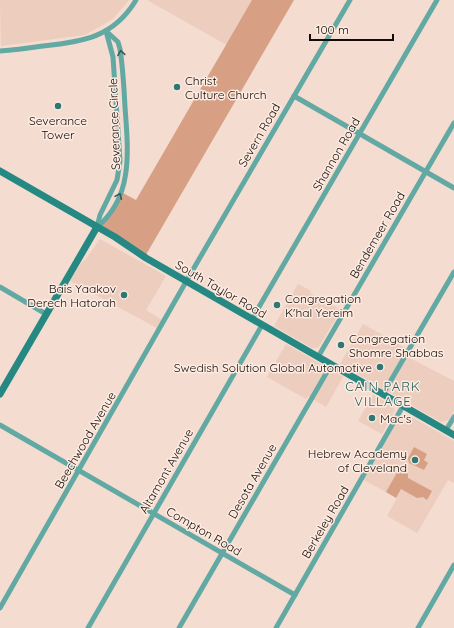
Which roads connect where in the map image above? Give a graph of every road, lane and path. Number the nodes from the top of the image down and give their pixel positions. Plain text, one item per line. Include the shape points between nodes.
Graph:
1 (136, 0) edge
2 (350, 0) edge
3 (437, 0) edge
4 (106, 31) junction
5 (0, 51) edge
6 (294, 96) junction
7 (454, 122) edge
8 (359, 134) junction
9 (0, 171) edge
10 (425, 172) junction
11 (454, 188) edge
12 (98, 227) junction
13 (454, 272) edge
14 (187, 281) junction
15 (0, 287) edge
16 (46, 314) junction
17 (252, 319) junction
18 (262, 325) junction
19 (318, 357) junction
20 (331, 365) junction
21 (0, 394) edge
22 (383, 394) junction
23 (403, 406) junction
24 (454, 417) edge
25 (0, 425) edge
26 (446, 430) junction
27 (454, 435) edge
28 (79, 471) junction
29 (154, 514) junction
30 (222, 553) junction
31 (454, 565) edge
32 (295, 595) junction
33 (0, 608) edge
34 (88, 628) edge
35 (179, 628) edge
36 (276, 628) edge
37 (418, 628) edge

1 - 4 street via 124,16
2 - 6 street, Severn Road
3 - 8 street, Shannon Road
4 - 5 street via 95,37 71,43
4 - 12 street, Severance Circle via 113,57 120,161 117,180 100,215
12 -> 4 street, Severance Circle via 114,207 128,168 120,49 118,42
6 - 8 street
6 - 14 street, Severn Road
7 - 10 street, Bendemeer Road
8 - 10 street
8 - 17 street, Shannon Road
9 - 12 main road, South Taylor Road
10 - 11 street
10 - 19 street, Bendemeer Road
12 - 14 main road, South Taylor Road
12 - 16 main road
13 - 22 street
14 - 17 main road, South Taylor Road
14 - 28 street, Beechwood Avenue
15 - 16 street
16 - 21 main road
17 - 18 main road, South Taylor Road
18 - 19 main road, South Taylor Road
18 - 29 street, Altamont Avenue
19 - 20 main road, South Taylor Road
20 - 22 main road, South Taylor Road
20 - 30 street, Desota Avenue
22 - 23 main road, South Taylor Road
23 - 26 main road, South Taylor Road
23 - 32 street, Berkeley Road
24 - 26 street
25 - 28 street, Compton Road
26 - 27 main road, South Taylor Road
28 - 29 street, Compton Road
28 - 33 street, Beechwood Avenue
29 - 30 street, Compton Road
29 - 34 street, Altamont Avenue
30 - 32 street, Compton Road
30 - 35 street, Desota Avenue
31 - 37 street
32 - 36 street, Berkeley Road

